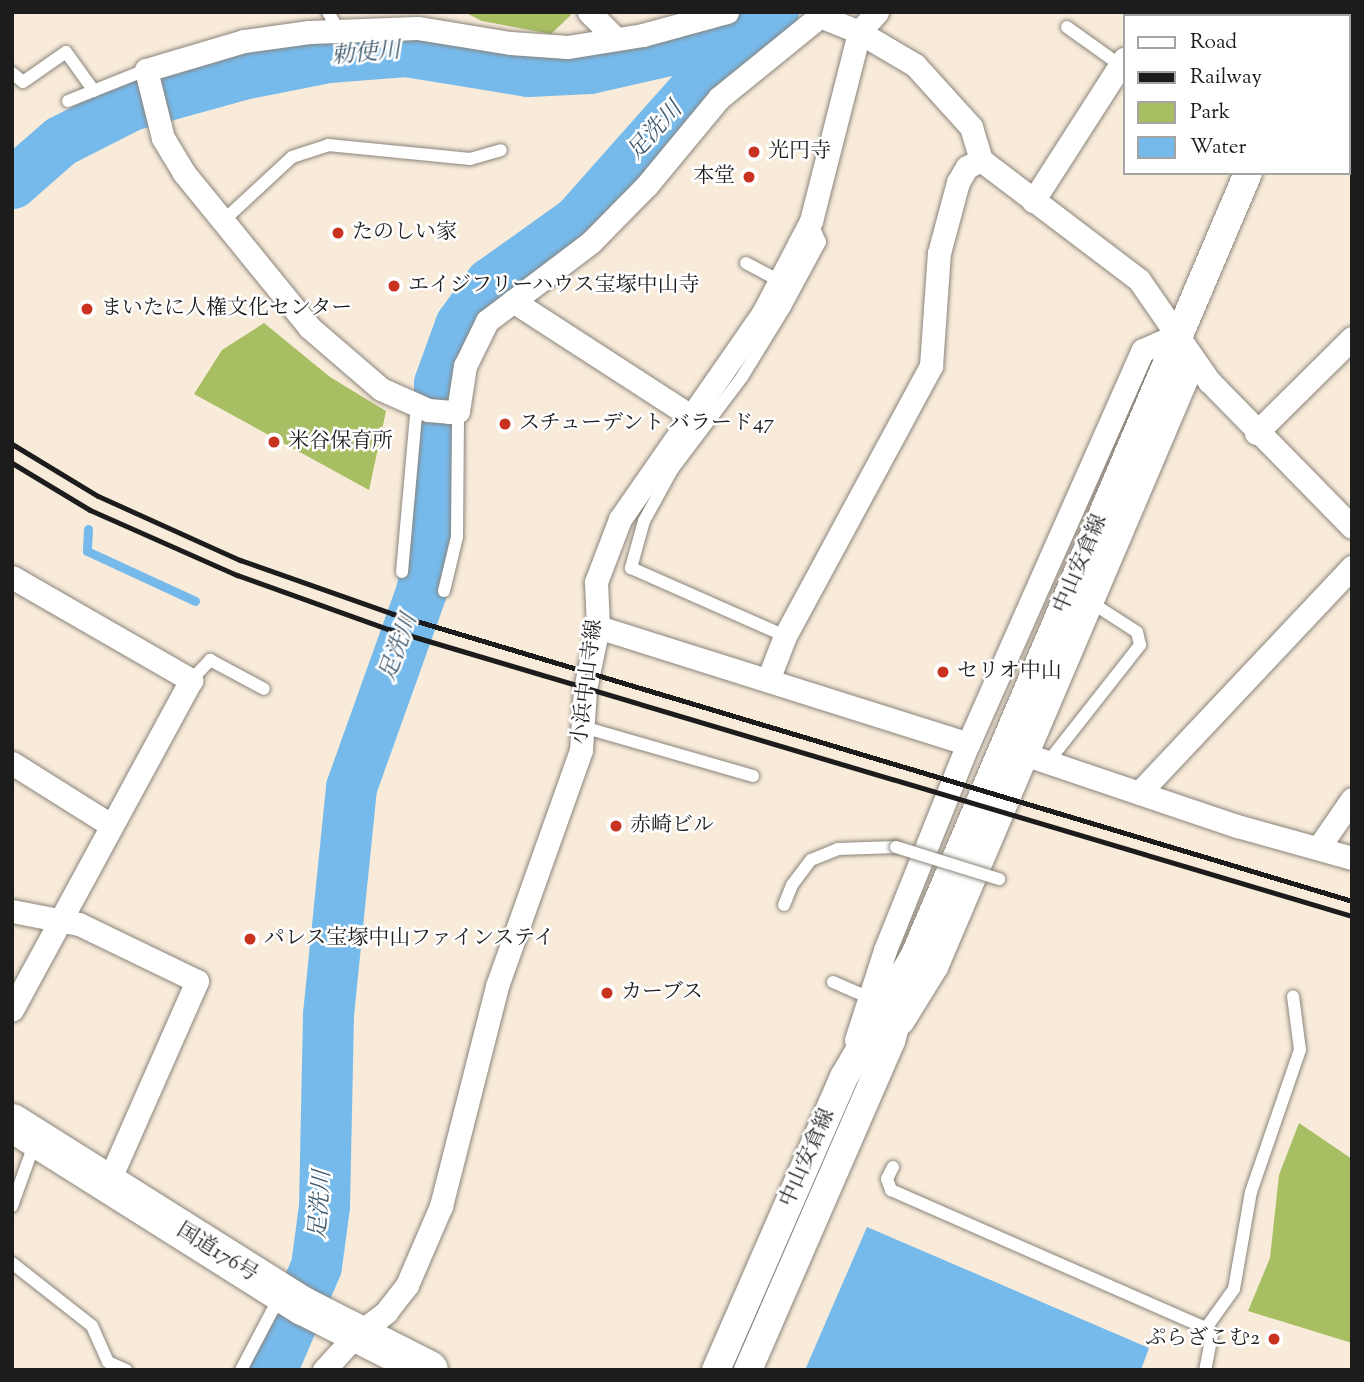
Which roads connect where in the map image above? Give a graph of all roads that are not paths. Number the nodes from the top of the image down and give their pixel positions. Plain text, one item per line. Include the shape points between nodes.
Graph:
1 (589, 12) edge
2 (727, 12) edge
3 (877, 12) edge
4 (333, 21) edge
5 (1067, 27) dead end
6 (859, 32) junction
7 (616, 39) junction
8 (1122, 62) edge
9 (12, 73) edge
10 (147, 75) junction
11 (94, 91) junction
12 (68, 101) dead end
13 (501, 150) dead end
14 (981, 160) junction
15 (1247, 175) edge
16 (1033, 201) junction
17 (223, 221) junction
18 (811, 221) junction
19 (746, 263) dead end
20 (780, 281) junction
21 (513, 301) junction
22 (1180, 334) junction
23 (1352, 338) edge
24 (438, 410) junction
25 (689, 415) junction
26 (1256, 433) junction
27 (665, 464) junction
28 (1352, 527) edge
29 (1352, 567) edge
30 (402, 572) dead end
31 (12, 577) edge
32 (444, 591) dead end
33 (1092, 603) junction
34 (597, 627) junction
35 (785, 636) junction
36 (191, 680) junction
37 (768, 680) junction
38 (264, 689) dead end
39 (583, 727) junction
40 (968, 744) junction
41 (1038, 759) junction
42 (12, 763) edge
43 (753, 776) dead end
44 (1139, 793) junction
45 (1352, 799) edge
46 (111, 825) junction
47 (1319, 847) junction
48 (1352, 858) edge
49 (999, 879) dead end
50 (784, 905) dead end
51 (12, 911) edge
52 (59, 921) junction
53 (915, 955) junction
54 (833, 982) dead end
55 (1293, 996) dead end
56 (870, 998) junction
57 (12, 1009) edge
58 (891, 1041) junction
59 (844, 1077) junction
60 (24, 1130) edge
61 (893, 1167) dead end
62 (107, 1185) junction
63 (12, 1206) edge
64 (12, 1263) edge
65 (294, 1301) junction
66 (1206, 1328) junction
67 (356, 1335) junction
68 (126, 1370) edge
69 (242, 1370) edge
70 (324, 1370) edge
71 (429, 1370) edge
72 (716, 1370) edge
73 (748, 1370) edge
74 (1205, 1370) edge

1 - 7 street
2 - 7 street
3 - 6 street, 小浜中山寺線
4 - 7 street via 567,47
4 - 10 street via 244,41
5 - 8 lane
6 - 14 street via 915,65 971,127
6 - 18 street, 小浜中山寺線
6 - 21 street via 820,16 719,98 647,186 591,242
8 - 16 street
9 - 11 lane via 23,82 66,52
10 - 11 lane
10 - 17 street via 163,138
11 - 12 lane
13 - 17 lane via 470,159 328,145 292,157
14 - 16 street
14 - 35 street via 967,167 958,182 939,253 930,366
15 - 22 street, 中山安倉線
16 - 22 street via 1139,280
17 - 24 street via 309,327 381,389
18 - 20 street, 小浜中山寺線
18 - 27 lane via 820,242 785,307 742,377
19 - 20 lane
20 - 25 street, 小浜中山寺線 via 762,315
21 - 24 street via 487,321
21 - 25 street
22 - 26 street via 1209,381
22 - 33 street via 1186,377
22 - 40 street via 1143,350
22 - 53 street, 中山安倉線
23 - 26 street
24 - 30 lane
24 - 32 lane via 457,537
25 - 27 street, 小浜中山寺線
26 - 28 street
27 - 34 street, 小浜中山寺線 via 620,519 596,582
27 - 35 lane via 631,568
29 - 44 street
31 - 36 street
33 - 41 street
33 - 41 lane via 1137,632 1139,645
34 - 37 street
34 - 39 street, 小浜中山寺線
35 - 37 street
36 - 38 lane via 210,660
36 - 46 street
37 - 40 street
39 - 43 lane
39 - 67 street, 小浜中山寺線 via 582,750 497,986 441,1206 407,1285 386,1312
40 - 56 street
41 - 44 street
41 - 58 street via 936,967
42 - 46 street
44 - 47 street
45 - 47 street
46 - 52 street
47 - 48 street
49 - 50 lane, bridge via 896,847 838,849 811,860
51 - 52 street
52 - 57 street
52 - 62 street via 79,924 197,981
53 - 58 street, 中山安倉線
53 - 59 street, 中山安倉線
54 - 56 lane
55 - 66 lane via 1300,1051 1251,1192 1234,1289
56 - 59 street
58 - 73 street, 中山安倉線
59 - 72 street, 中山安倉線
60 - 62 highway, 国道176号
60 - 63 lane
61 - 66 lane via 887,1179 891,1190
62 - 65 highway, 国道176号
64 - 68 lane via 92,1326 108,1362
65 - 67 highway, 国道176号
65 - 69 lane
66 - 74 lane via 1212,1335
67 - 70 street, 小浜中山寺線
67 - 71 highway, 国道176号

